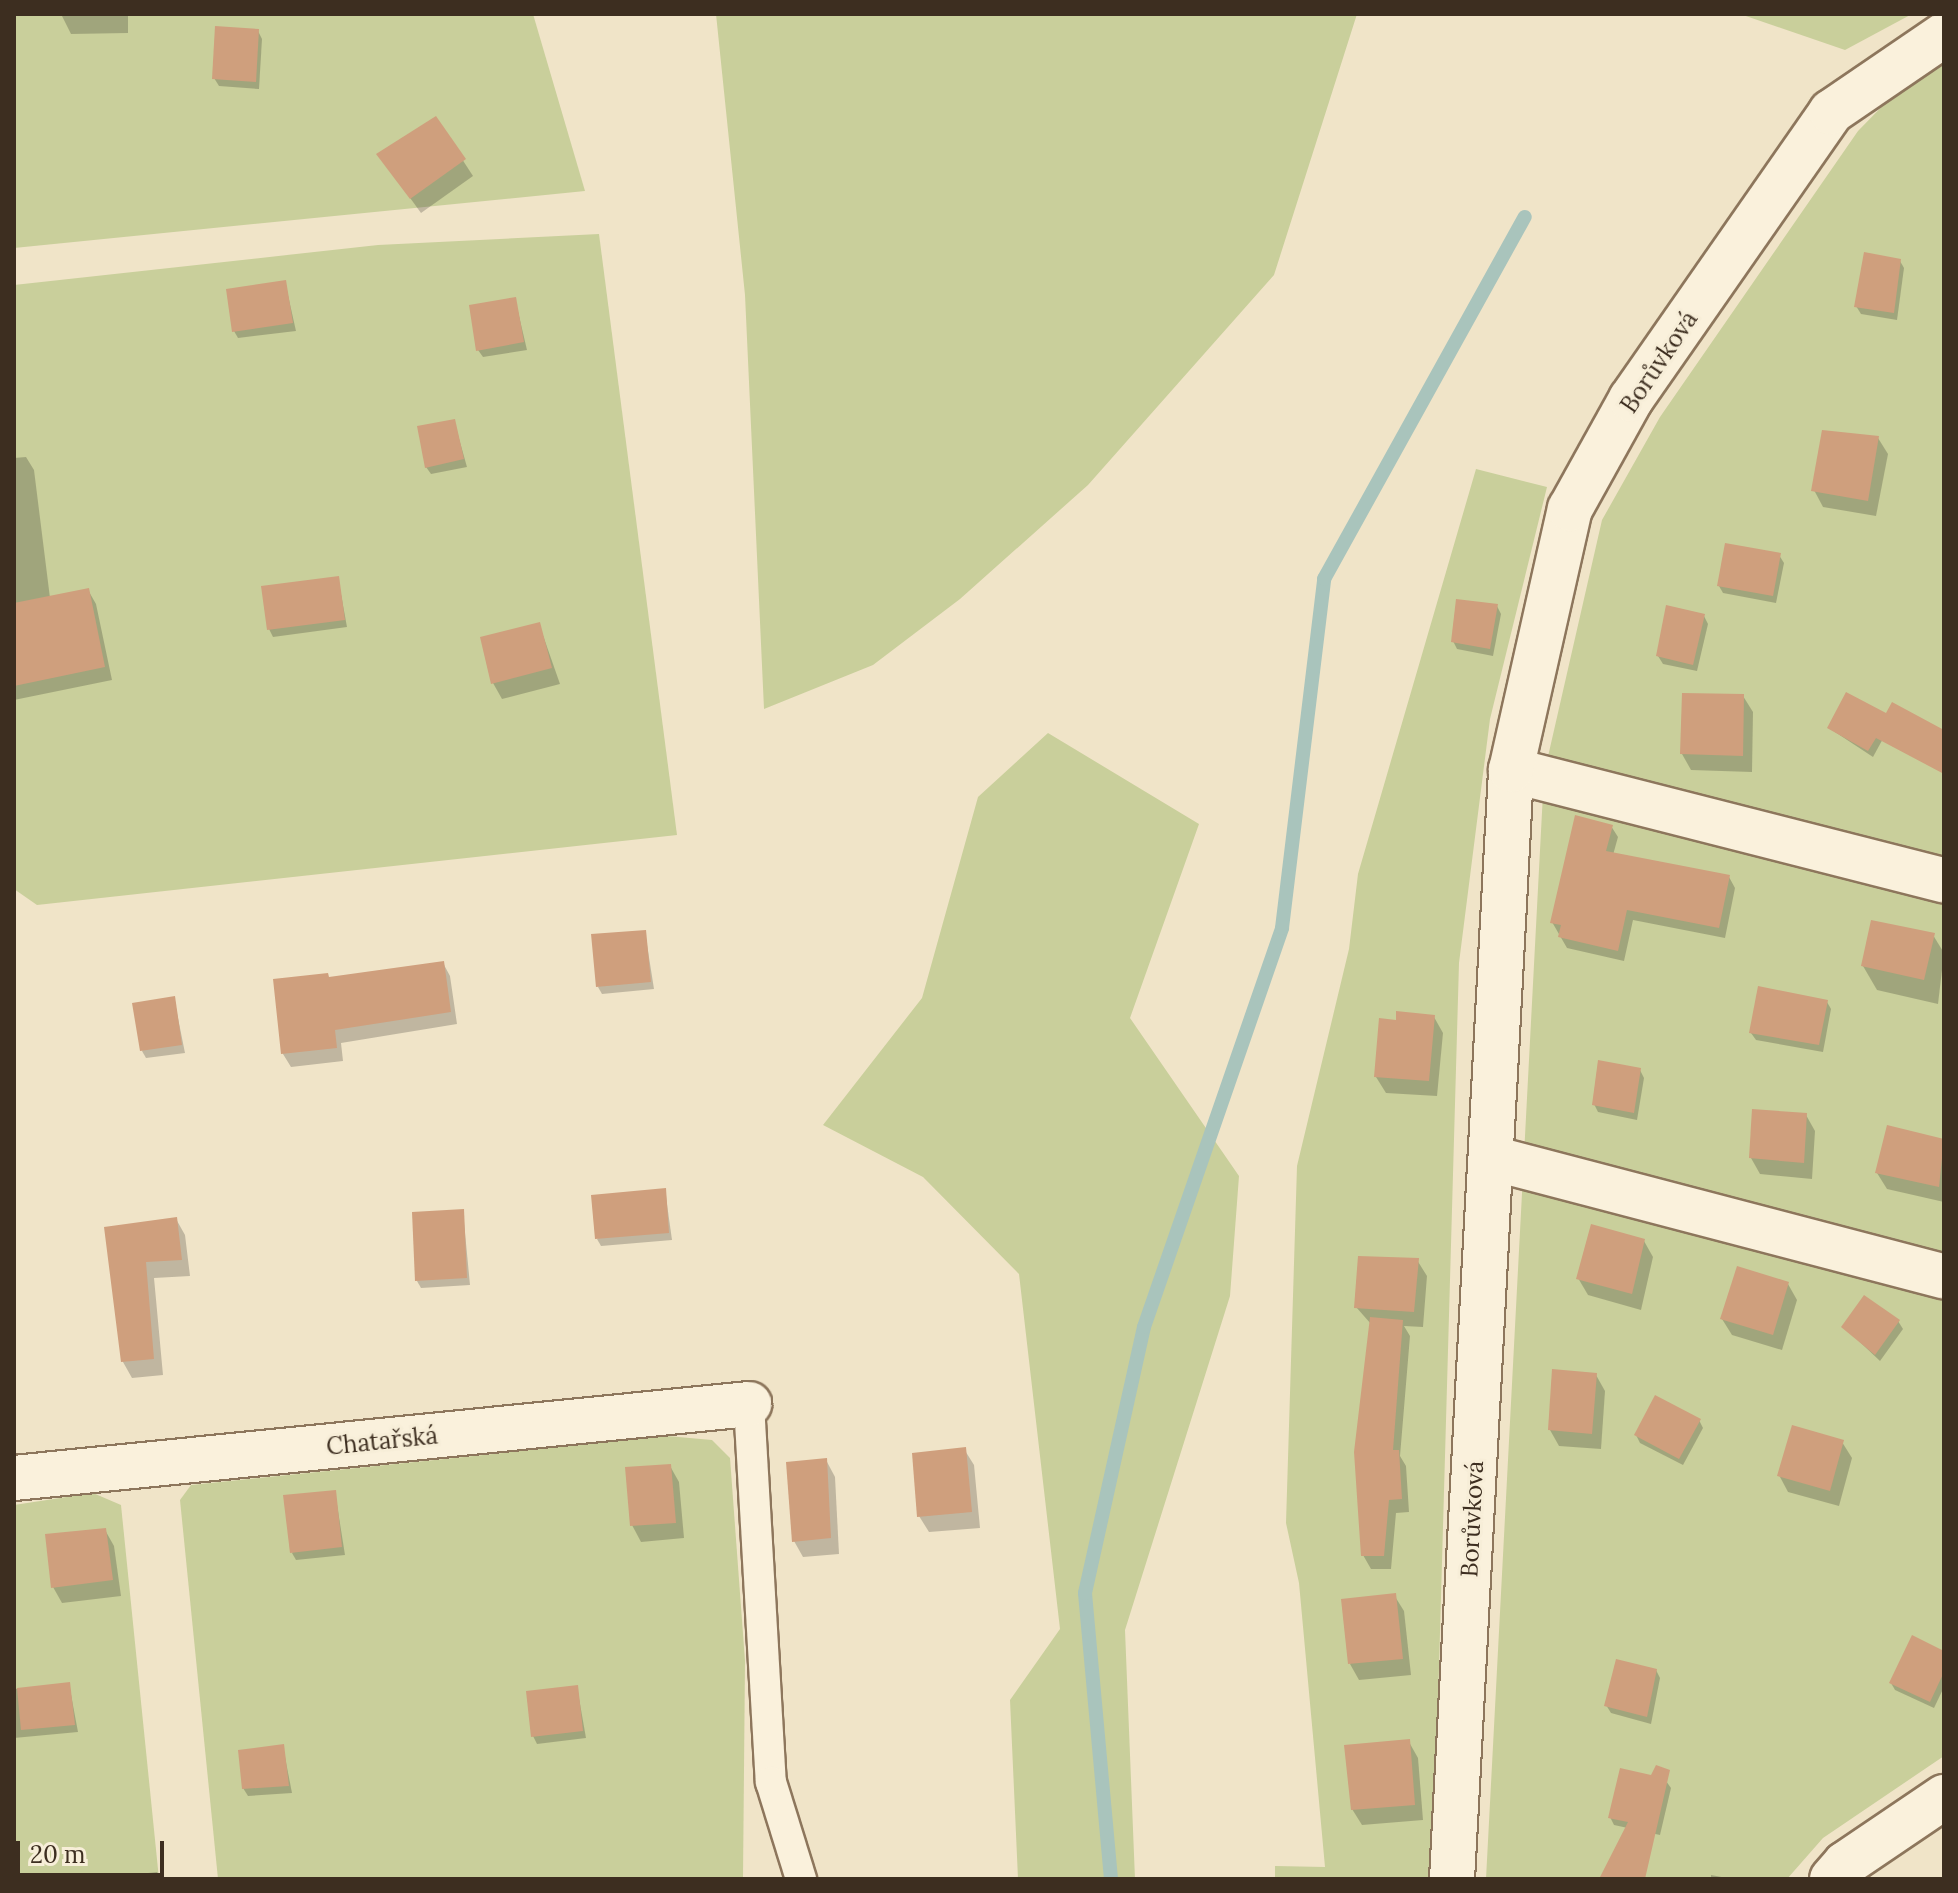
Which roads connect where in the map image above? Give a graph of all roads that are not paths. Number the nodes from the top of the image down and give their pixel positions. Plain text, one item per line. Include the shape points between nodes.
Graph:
1 (1944, 35) edge
2 (1511, 770) junction
3 (1944, 880) edge
4 (1492, 1158) junction
5 (1944, 1277) edge
6 (749, 1404) joint
7 (14, 1478) edge
8 (1944, 1797) edge
9 (801, 1879) edge
10 (1452, 1879) edge
11 (1832, 1879) edge

1 - 2 street, Borůvková via 1831,112 1631,399 1570,509
2 - 3 street
2 - 4 street, Borůvková
4 - 5 street
4 - 10 street, Borůvková
6 - 7 street, Chatařská
6 - 9 lane via 771,1782
8 - 11 street via 1845,1864

